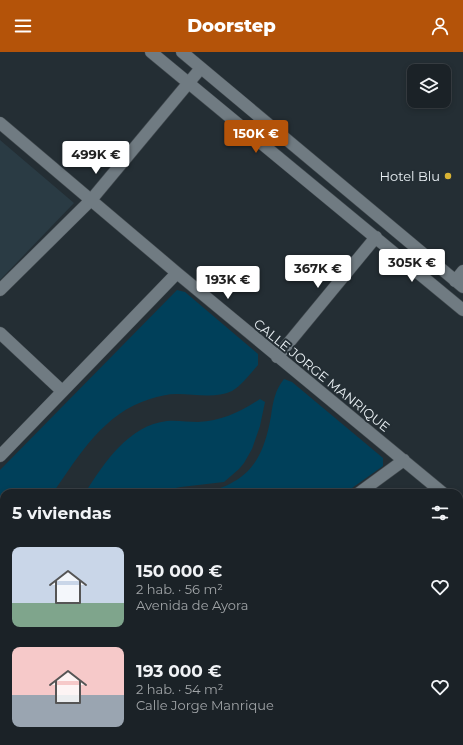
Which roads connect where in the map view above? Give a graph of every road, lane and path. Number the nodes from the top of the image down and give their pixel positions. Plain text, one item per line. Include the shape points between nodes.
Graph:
1 (151, 52) edge
2 (182, 52) edge
3 (201, 68) junction
4 (189, 83) junction
5 (0, 123) edge
6 (91, 200) junction
7 (372, 212) junction
8 (362, 225) junction
9 (398, 234) junction
10 (376, 237) junction
11 (388, 246) junction
12 (463, 271) edge
13 (177, 273) junction
14 (459, 284) edge
15 (0, 290) edge
16 (463, 310) edge
17 (0, 333) edge
18 (277, 357) junction
19 (62, 391) junction
20 (0, 456) edge
21 (404, 460) junction
22 (364, 489) edge
23 (438, 489) edge

1 - 4 street
2 - 3 street
3 - 4 street
3 - 7 street
4 - 6 street
4 - 8 street
5 - 6 street, CALLE JORGE MANRIQUE
6 - 13 street, CALLE JORGE MANRIQUE
6 - 15 street
7 - 8 street
7 - 9 street
8 - 10 street
9 - 11 street
9 - 14 street
10 - 11 street
10 - 18 street
11 - 16 street
12 - 14 street
13 - 18 street, CALLE JORGE MANRIQUE
13 - 19 street
17 - 19 street
18 - 21 street, CALLE JORGE MANRIQUE
19 - 20 street
21 - 22 street
21 - 23 street, CALLE JORGE MANRIQUE

